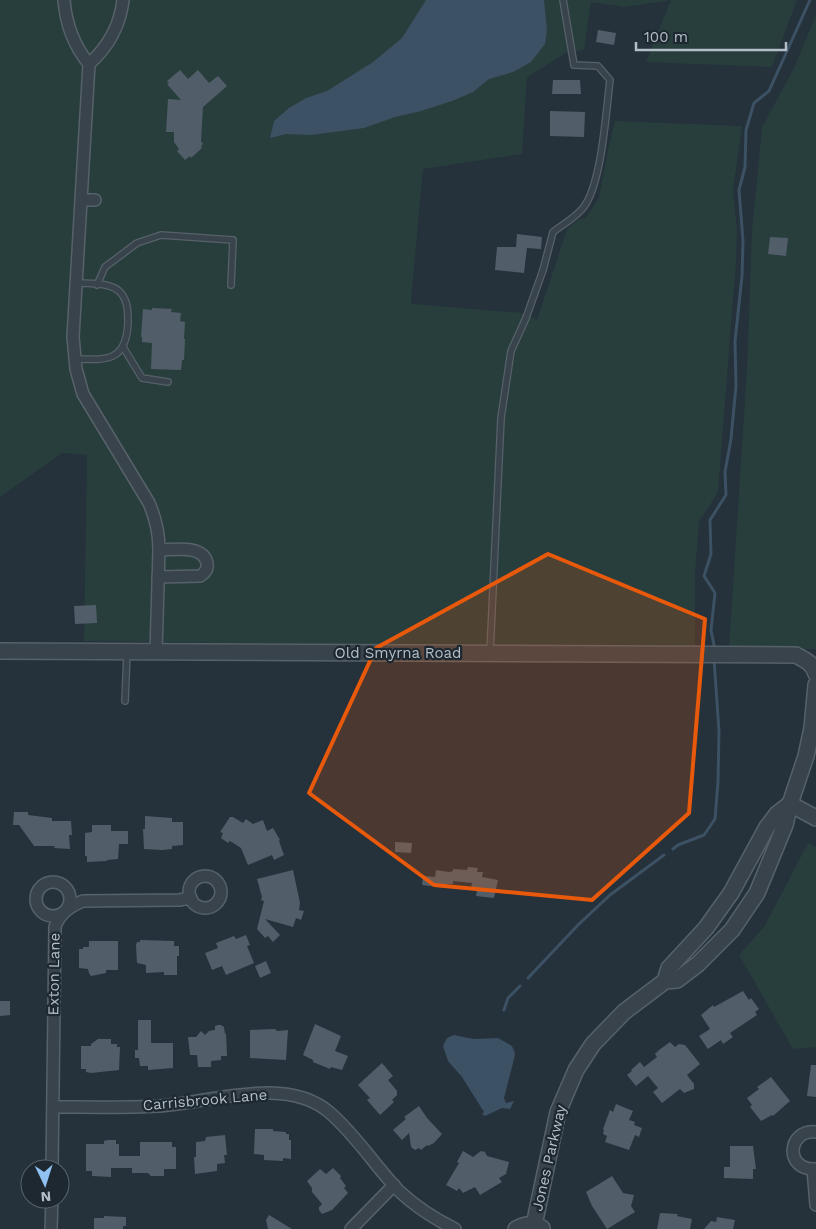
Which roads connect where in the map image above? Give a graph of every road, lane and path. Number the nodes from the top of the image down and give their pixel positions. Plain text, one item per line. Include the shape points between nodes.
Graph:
1 (64, 0) edge
2 (123, 0) edge
3 (562, 0) edge
4 (89, 64) junction
5 (82, 200) junction
6 (95, 200) dead end
7 (77, 283) junction
8 (232, 284) dead end
9 (97, 285) junction
10 (123, 347) junction
11 (74, 358) junction
12 (168, 382) dead end
13 (159, 550) junction
14 (158, 577) junction
15 (0, 651) edge
16 (127, 652) junction
17 (156, 652) junction
18 (490, 653) junction
19 (809, 662) edge
20 (816, 684) edge
21 (125, 701) dead end
22 (790, 804) junction
23 (816, 818) edge
24 (191, 898) dead end
25 (665, 981) junction
26 (53, 1107) junction
27 (816, 1132) edge
28 (52, 1159) edge
29 (814, 1169) edge
30 (394, 1185) junction
31 (816, 1205) edge
32 (52, 1209) edge
33 (539, 1227) edge
34 (51, 1229) edge
35 (351, 1229) edge
36 (455, 1229) edge
37 (516, 1229) edge

1 - 4 street via 72,35
2 - 4 street via 119,22 111,38
3 - 18 lane via 574,65 598,66 610,80 597,178 585,206 553,232 526,318 511,350 501,418
4 - 5 street
5 - 6 street
5 - 7 street
7 - 9 lane
7 - 11 street
8 - 9 lane via 233,240 161,235 137,243 105,266
9 - 10 lane via 121,292 128,308
10 - 11 lane via 113,356 100,360
10 - 12 lane via 142,378
11 - 13 street via 85,399 153,511
13 - 14 street
13 - 14 street via 197,551 204,556 207,566 197,577
14 - 17 street
15 - 16 street, Old Smyrna Road
16 - 17 street, Old Smyrna Road
16 - 21 lane
17 - 18 street, Old Smyrna Road
18 - 19 street, Old Smyrna Road via 715,654
20 - 22 street, Jones Parkway via 810,742
22 - 23 street
22 - 25 street, Jones Parkway via 767,827 731,893 706,928 669,968
22 - 25 street, Jones Parkway via 786,825 767,871 745,912 698,964 677,980
24 - 26 street, Exton Lane via 88,900 65,911 57,921
25 - 33 street, Jones Parkway via 605,1031 576,1070 558,1112
26 - 28 street, Exton Lane
26 - 30 street, Carrisbrook Lane via 156,1106 250,1094 291,1095 328,1111
27 - 29 street via 800,1136 793,1147 798,1164
29 - 31 street
30 - 35 street
30 - 36 street, Carrisbrook Lane via 420,1209
32 - 34 street
33 - 37 street via 526,1225

